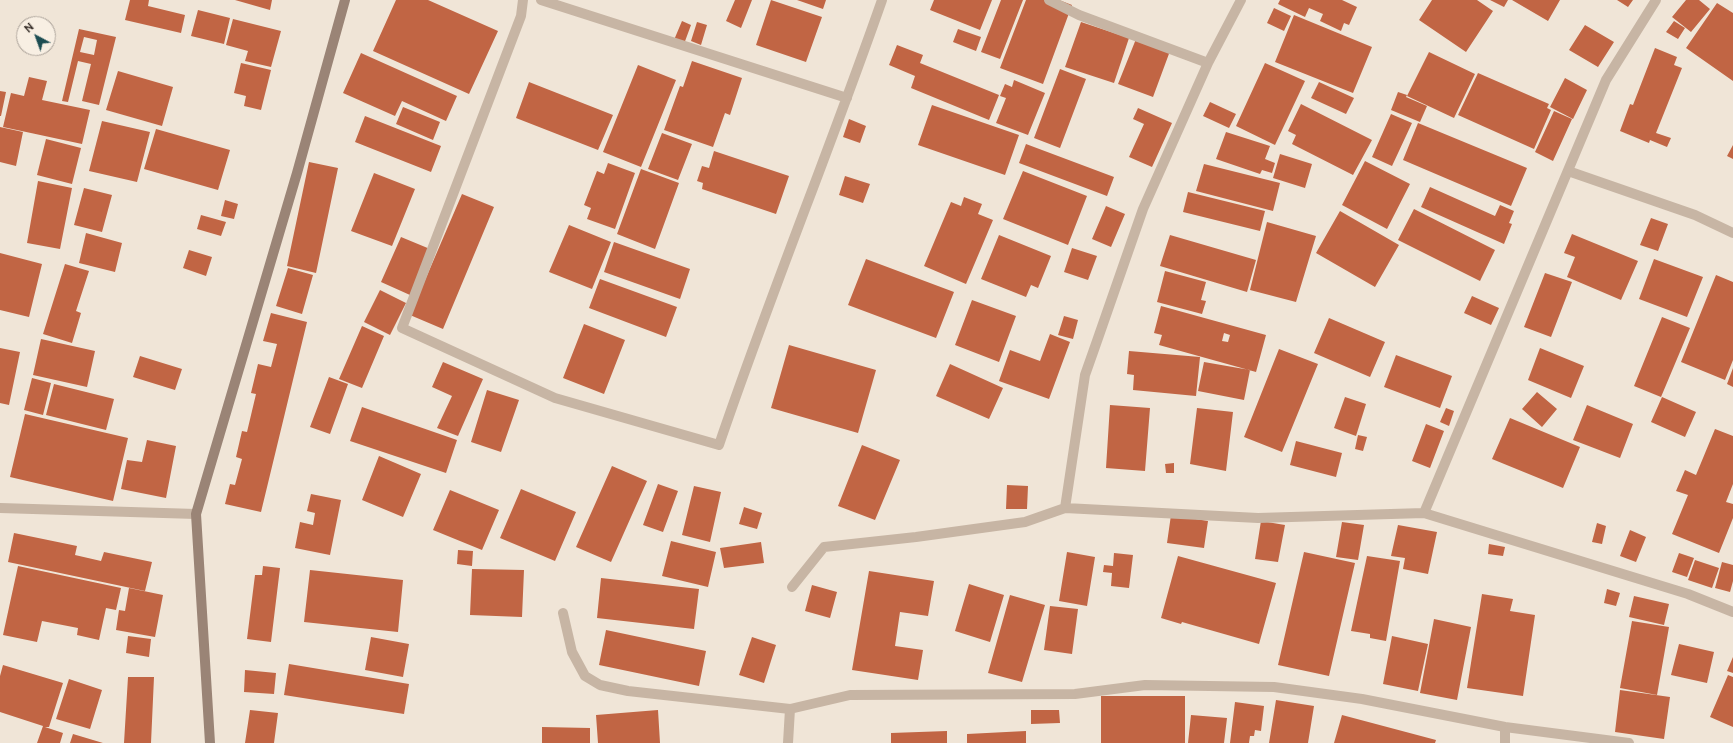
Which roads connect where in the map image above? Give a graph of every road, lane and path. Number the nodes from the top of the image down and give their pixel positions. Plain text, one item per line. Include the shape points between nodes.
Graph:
1 (345, 0) edge
2 (523, 0) edge
3 (541, 0) edge
4 (882, 0) edge
5 (1049, 0) edge
6 (1241, 0) edge
7 (1656, 0) edge
8 (1208, 63) junction
9 (847, 98) junction
10 (1568, 171) junction
11 (1733, 233) edge
12 (0, 508) edge
13 (1065, 508) junction
14 (1424, 513) junction
15 (196, 514) junction
16 (792, 587) dead end
17 (1733, 612) edge
18 (563, 613) dead end
19 (790, 709) junction
20 (1505, 726) junction
21 (210, 743) edge
22 (788, 743) edge
23 (1504, 743) edge
24 (1629, 743) edge

1 - 15 street via 297,173
2 - 9 street via 521,16 402,328 555,398 719,445 744,371
3 - 9 street
4 - 9 street
5 - 8 street via 1079,15
6 - 8 street
7 - 10 street via 1606,80
8 - 13 street via 1143,209 1085,375
10 - 11 street via 1695,215
10 - 14 street
12 - 15 street
13 - 14 street via 1258,518
13 - 16 street via 1025,522 916,538 824,547
14 - 17 street via 1688,594
15 - 21 street
18 - 19 street via 572,652 585,676 600,685
19 - 20 street via 850,695 1075,694 1145,685 1274,687 1362,699
19 - 22 street
20 - 23 street
20 - 24 street

